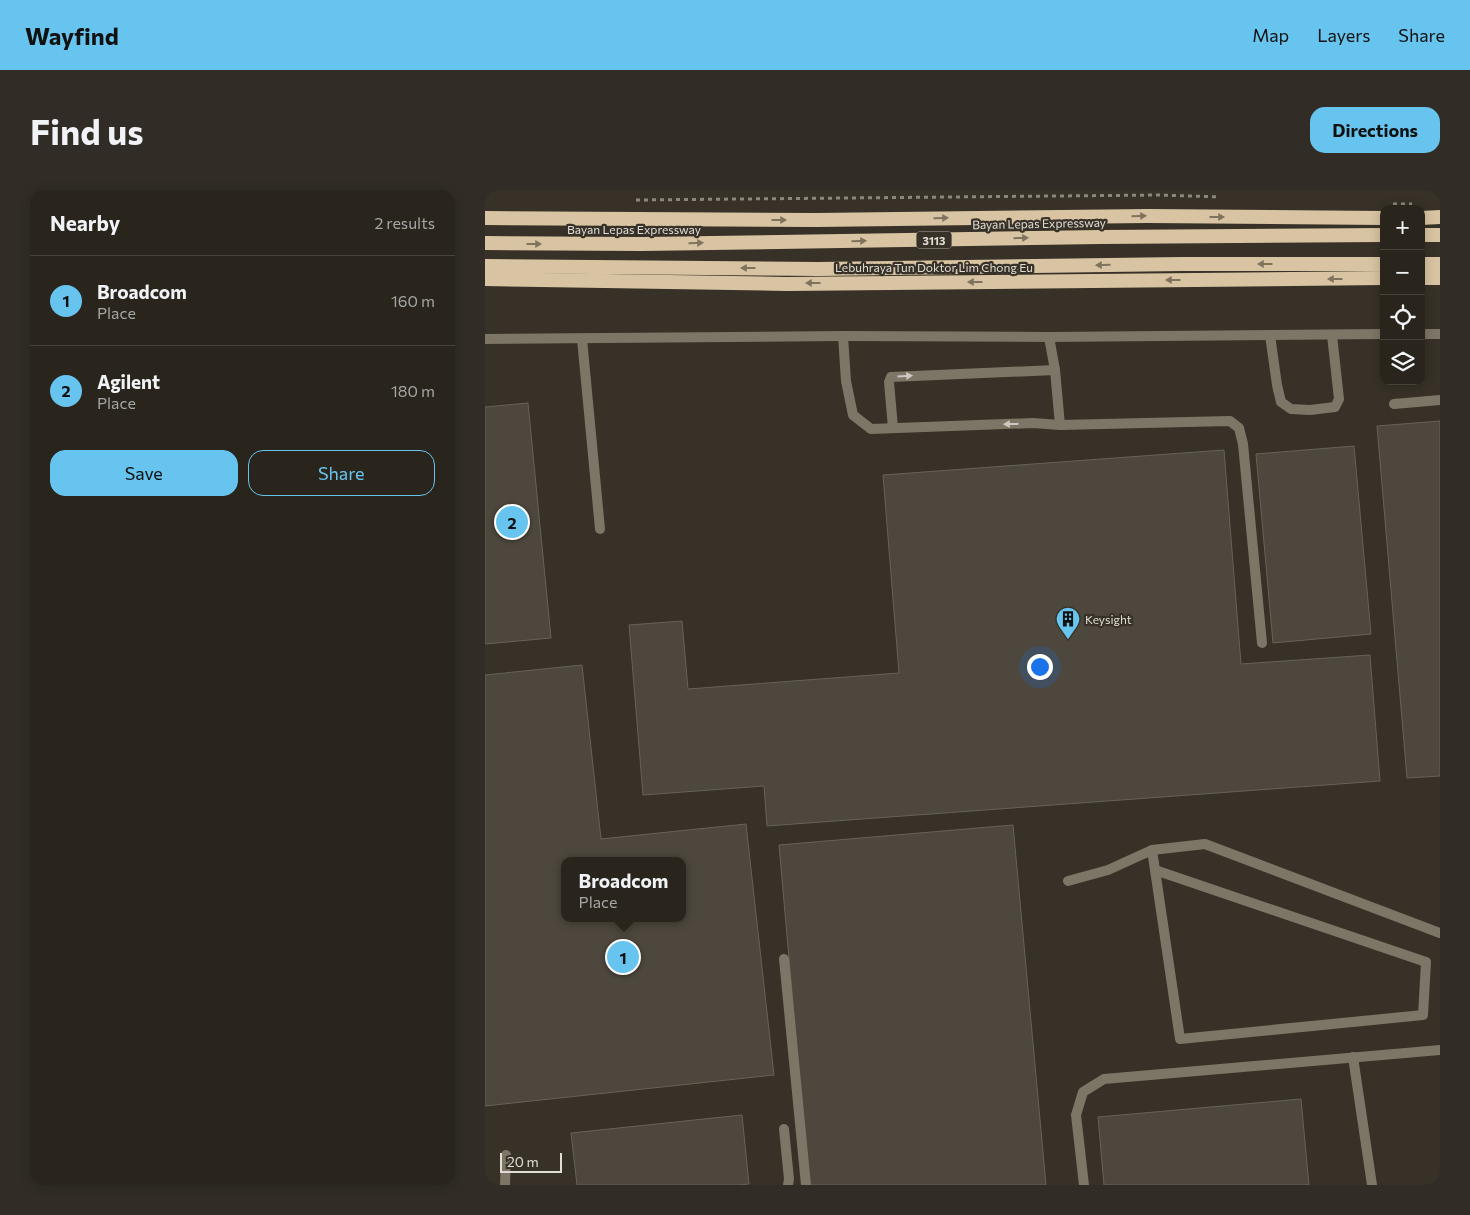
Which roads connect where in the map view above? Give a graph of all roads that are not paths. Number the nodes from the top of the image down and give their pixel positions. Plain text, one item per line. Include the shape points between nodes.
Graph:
1 (1380, 211) edge
2 (1440, 217) edge
3 (485, 218) edge
4 (1425, 218) edge
5 (1380, 235) edge
6 (1425, 235) edge
7 (1440, 235) edge
8 (485, 243) edge
9 (1380, 264) edge
10 (1425, 264) edge
11 (1440, 264) edge
12 (485, 266) edge
13 (1380, 278) edge
14 (1425, 278) edge
15 (1440, 278) edge
16 (485, 279) edge
17 (1380, 334) edge
18 (1425, 334) edge
19 (1440, 334) edge
20 (1270, 335) junction
21 (1332, 335) junction
22 (843, 336) junction
23 (1049, 337) junction
24 (485, 339) edge
25 (582, 339) junction
26 (1055, 370) junction
27 (1440, 400) edge
28 (1394, 404) dead end
29 (1060, 425) junction
30 (893, 428) junction
31 (600, 529) dead end
32 (1262, 643) dead end
33 (1152, 850) junction
34 (1155, 870) junction
35 (1068, 881) dead end
36 (1440, 933) edge
37 (783, 959) dead end
38 (1440, 1050) edge
39 (1353, 1057) junction
40 (784, 1129) dead end
41 (506, 1155) dead end
42 (505, 1185) edge
43 (788, 1185) edge
44 (806, 1185) edge
45 (1085, 1185) edge
46 (1372, 1185) edge

3 -> 1 highway, 3113 via 816,220
2 - 4 highway
8 -> 5 highway, Bayan Lepas Expressway / 3113
6 - 7 highway
9 -> 12 highway, 3113 via 818,269
10 - 11 highway
13 -> 16 highway, Lebuhraya Tun Doktor Lim Chong Eu via 787,284
14 - 15 highway
17 - 21 street
18 - 19 street
20 - 21 street
20 - 21 street via 1281,402 1291,409 1310,410 1335,407 1339,399
20 - 23 street
22 - 23 street
22 - 25 street
22 - 30 street via 845,381 853,415 871,429
23 - 26 street
24 - 25 street
25 - 31 street
26 - 29 street
30 -> 26 street via 891,377
27 - 28 street
29 -> 30 street
29 - 32 street via 1230,421 1239,428
33 - 34 street
33 - 35 street via 1108,870
33 - 36 street via 1205,844
34 - 34 street via 1180,1039 1423,1015 1426,962
37 - 44 street
38 - 39 street
39 - 45 street via 1104,1079 1083,1092 1076,1114
39 - 46 street
40 - 43 street
41 - 42 street

